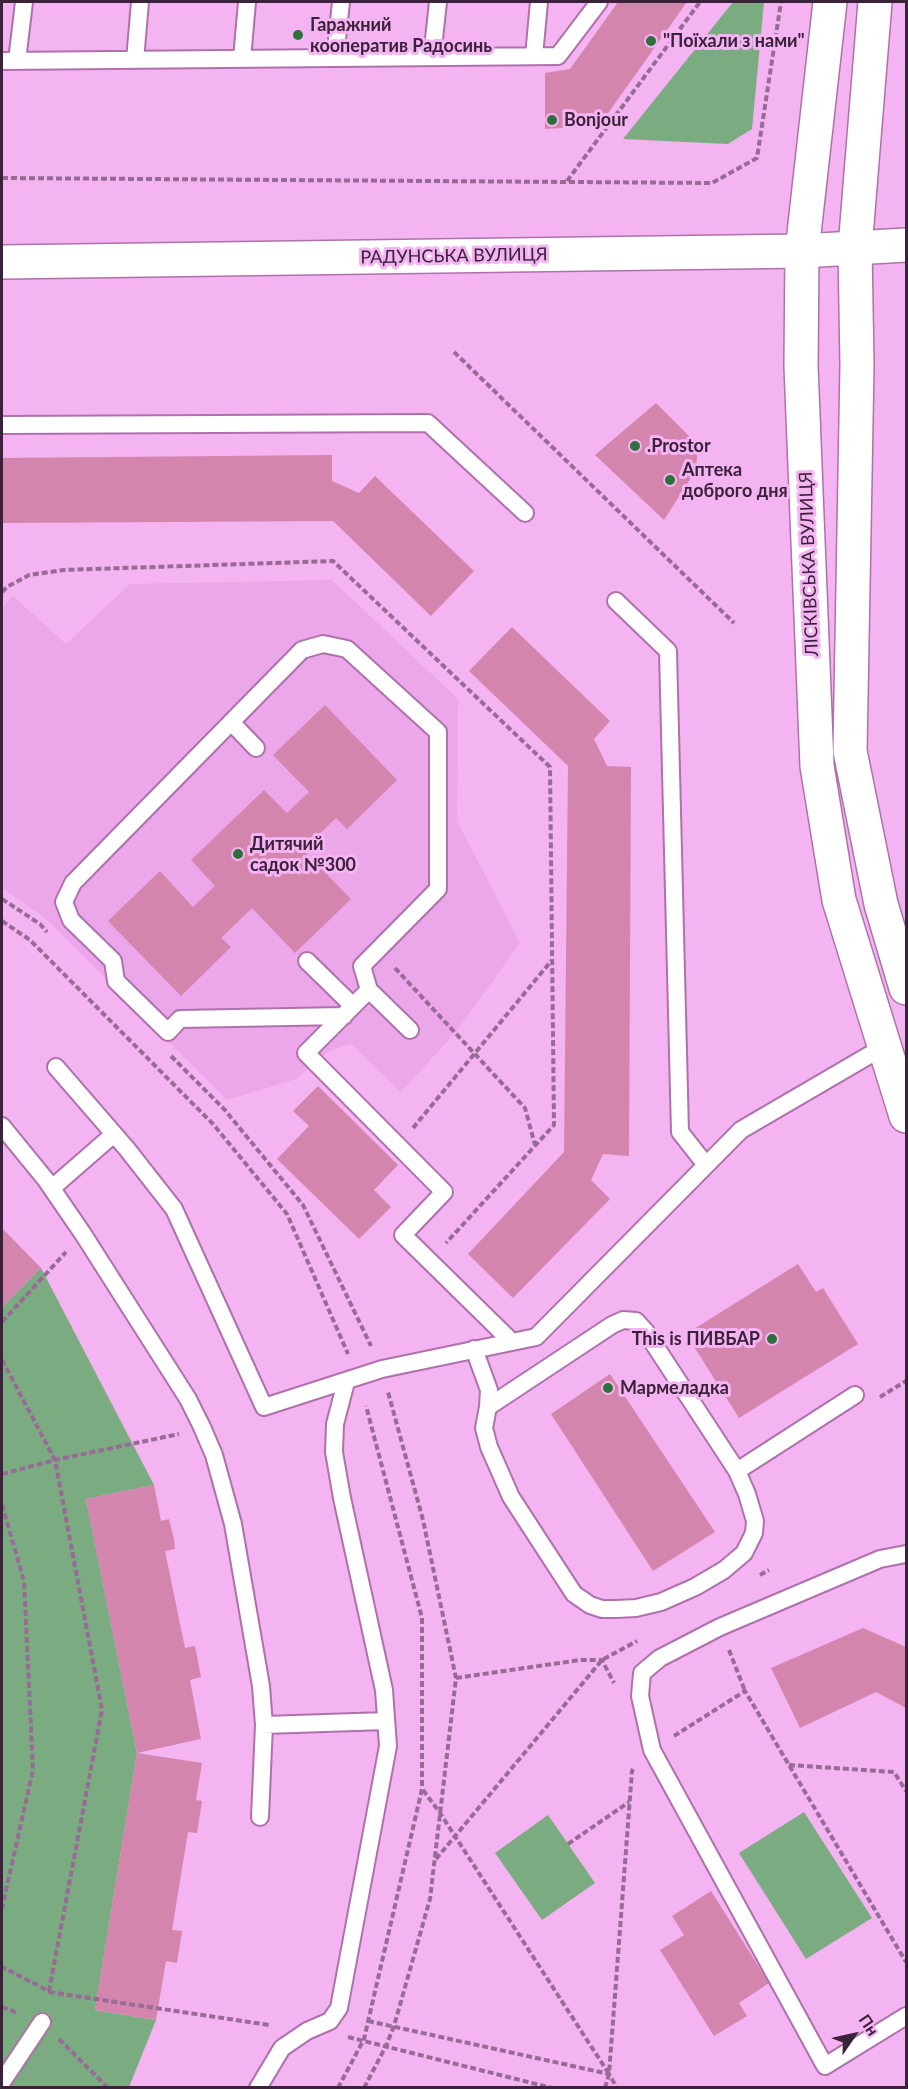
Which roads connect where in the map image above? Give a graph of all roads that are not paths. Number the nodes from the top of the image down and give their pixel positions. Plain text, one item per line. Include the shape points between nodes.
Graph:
1 (24, 2) edge
2 (140, 2) edge
3 (247, 2) edge
4 (341, 2) edge
5 (438, 2) edge
6 (539, 2) edge
7 (599, 2) edge
8 (830, 2) edge
9 (875, 2) edge
10 (534, 56) junction
11 (432, 57) junction
12 (335, 58) junction
13 (242, 59) junction
14 (135, 60) junction
15 (9, 61) edge
16 (906, 245) edge
17 (855, 248) junction
18 (802, 250) junction
19 (2, 262) edge
20 (2, 425) edge
21 (525, 513) dead end
22 (616, 601) dead end
23 (231, 722) junction
24 (256, 748) dead end
25 (307, 962) dead end
26 (906, 988) edge
27 (369, 990) junction
28 (348, 1011) junction
29 (410, 1030) dead end
30 (885, 1046) junction
31 (57, 1067) dead end
32 (906, 1116) edge
33 (2, 1126) edge
34 (114, 1134) junction
35 (706, 1165) junction
36 (52, 1188) junction
37 (512, 1342) junction
38 (474, 1350) junction
39 (346, 1382) junction
40 (855, 1395) dead end
41 (489, 1407) junction
42 (737, 1471) junction
43 (906, 1554) edge
44 (386, 1721) junction
45 (264, 1725) junction
46 (260, 1817) dead end
47 (906, 2016) edge
48 (42, 2022) road end
49 (2, 2082) edge
50 (258, 2088) edge

1 - 15 lane
2 - 14 lane
3 - 13 lane
4 - 12 lane
5 - 11 lane
6 - 10 lane
7 - 10 lane via 558,56
8 - 18 street, ЛІСКІВСЬКА ВУЛИЦЯ
9 - 17 street
10 - 11 lane
11 - 12 lane
12 - 13 lane
13 - 14 lane
14 - 15 lane
16 - 17 street, РАДУНСЬКА ВУЛИЦЯ
17 - 18 street, РАДУНСЬКА ВУЛИЦЯ
17 - 26 street via 857,365 850,751 881,904
18 - 19 street, РАДУНСЬКА ВУЛИЦЯ
18 - 30 street, ЛІСКІВСЬКА ВУЛИЦЯ via 801,366 817,766 839,900
20 - 21 lane via 428,423
22 - 35 lane via 668,651 680,1132
23 - 24 lane
23 - 27 lane via 302,650 323,644 347,649 438,732 438,889 362,966
23 - 28 lane via 73,883 64,902 71,920 113,961 116,981 168,1032 180,1020
25 - 28 lane
27 - 28 lane
27 - 29 lane
28 - 37 lane via 306,1053 444,1192 403,1235
30 - 32 street, ЛІСКІВСЬКА ВУЛИЦЯ
30 - 35 lane via 741,1131
31 - 34 lane
33 - 36 lane
34 - 36 lane
34 - 39 lane via 174,1209 264,1407
35 - 37 lane via 536,1336
36 - 45 lane via 188,1400 214,1455 233,1524
37 - 38 lane
38 - 39 lane via 382,1368
38 - 41 lane via 489,1390
39 - 44 lane via 335,1424 334,1452 384,1690
40 - 42 lane
41 - 42 lane via 612,1325 623,1320 636,1321
41 - 42 lane via 484,1428 511,1497 574,1594 602,1609 636,1608 661,1602 735,1562 754,1533 755,1521
43 - 47 lane via 880,1559 720,1627 660,1658 642,1673 640,1696 652,1750 825,2066
44 - 45 lane
44 - 50 lane via 388,1746 339,2008 330,2021 282,2048
45 - 46 lane
48 - 49 lane

